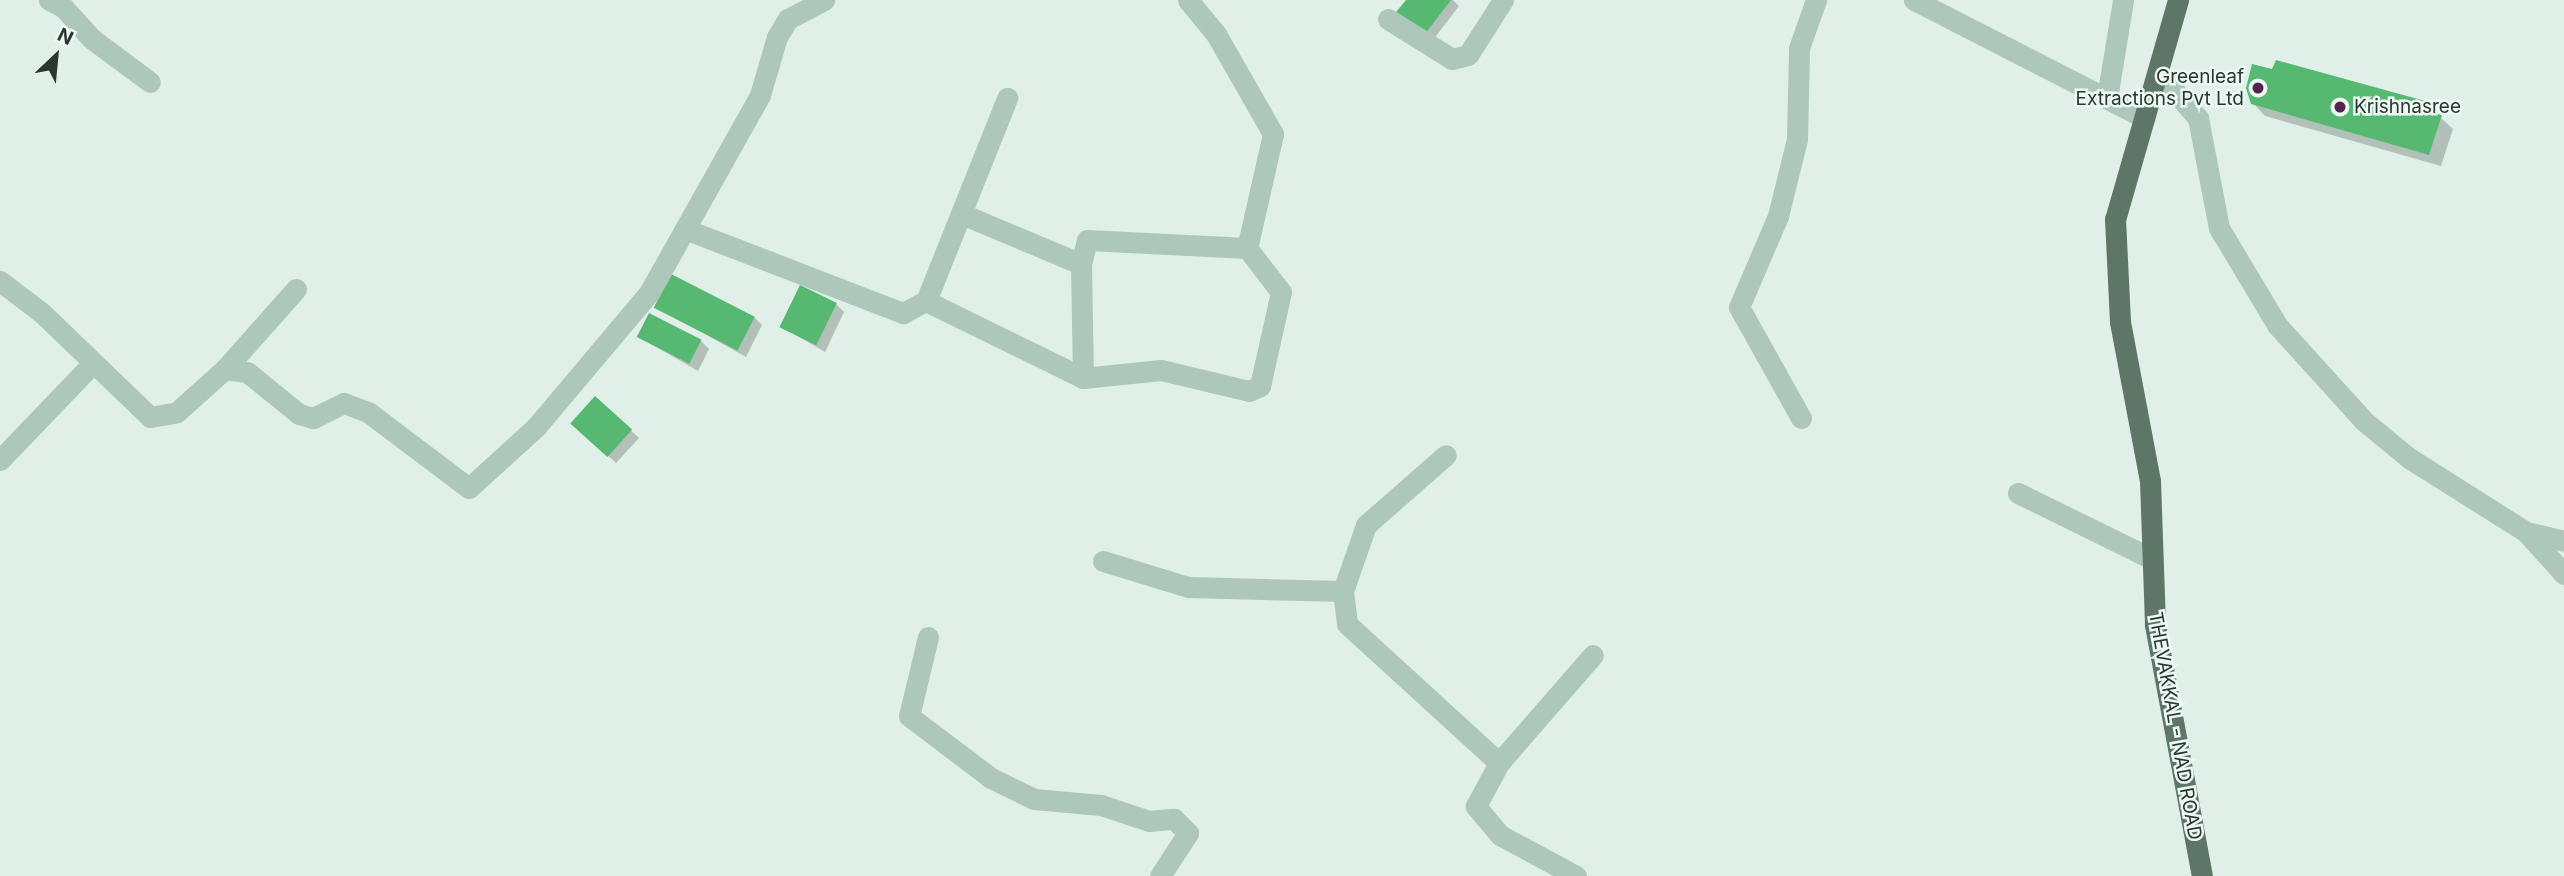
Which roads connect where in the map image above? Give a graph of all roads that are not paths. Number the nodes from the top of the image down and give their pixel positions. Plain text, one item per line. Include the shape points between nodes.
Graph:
1 (49, 0) edge
2 (824, 0) edge
3 (1188, 0) edge
4 (1503, 0) edge
5 (1816, 0) edge
6 (1914, 0) edge
7 (2123, 0) edge
8 (2178, 0) edge
9 (1388, 19) dead end
10 (2159, 73) junction
11 (150, 82) dead end
12 (1007, 98) dead end
13 (2106, 98) junction
14 (2145, 118) junction
15 (962, 214) junction
16 (685, 229) junction
17 (1247, 248) junction
18 (1081, 264) junction
19 (0, 281) edge
20 (296, 289) dead end
21 (926, 302) junction
22 (93, 363) junction
23 (225, 369) junction
24 (1083, 378) junction
25 (1801, 418) dead end
26 (1446, 455) dead end
27 (0, 460) edge
28 (2018, 493) dead end
29 (2526, 532) junction
30 (2564, 541) edge
31 (2152, 559) junction
32 (1103, 561) dead end
33 (2564, 574) edge
34 (1343, 591) junction
35 (928, 637) dead end
36 (1593, 655) dead end
37 (1499, 763) junction
38 (1540, 867) edge
39 (1160, 876) edge
40 (1576, 876) edge
41 (2202, 876) edge

1 - 11 street
2 - 16 street via 788,19 777,37 760,95
3 - 17 street via 1216,34 1273,134
4 - 9 street via 1468,55 1452,59
5 - 25 street via 1799,48 1797,139 1778,216 1739,307
6 - 13 street
7 - 13 street
8 - 10 main road, THEVAKKAL - NAD ROAD
10 - 14 main road, THEVAKKAL - NAD ROAD
10 - 29 street via 2198,118 2219,228 2277,325 2364,421 2420,465
12 - 15 street
13 - 14 street
14 - 31 main road, THEVAKKAL - NAD ROAD via 2115,219 2120,322 2150,481
15 - 18 street
15 - 21 street
16 - 21 street via 903,313
16 - 23 street via 649,293 615,336 536,427 469,488 358,407 344,403 313,418 299,414 261,381
17 - 18 street via 1087,240
17 - 24 street via 1281,292 1255,392 1161,370
18 - 24 street
19 - 22 street via 42,313
20 - 23 street
21 - 24 street
22 - 23 street via 150,417 177,412
22 - 27 street
26 - 34 street via 1366,526
28 - 31 street
29 - 30 street
29 - 33 street
31 - 41 main road, THEVAKKAL - NAD ROAD via 2155,625
32 - 34 street via 1188,587
34 - 37 street via 1347,624
35 - 39 street via 909,716 991,778 1034,799 1101,805 1149,821 1174,819 1188,833
36 - 37 street
37 - 38 street via 1476,806 1487,824
38 - 40 street

